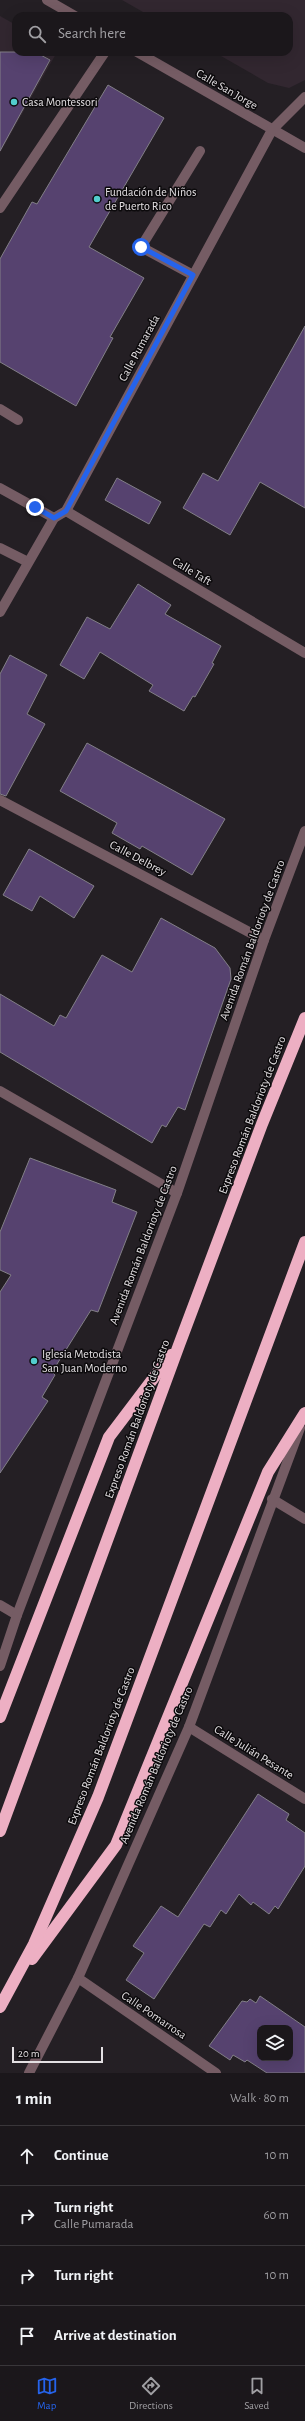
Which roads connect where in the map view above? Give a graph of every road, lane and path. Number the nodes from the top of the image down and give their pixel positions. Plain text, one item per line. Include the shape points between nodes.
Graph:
1 (47, 0) edge
2 (68, 12) edge
3 (102, 56) edge
4 (144, 56) edge
5 (305, 97) edge
6 (272, 130) junction
7 (305, 148) edge
8 (200, 151) dead end
9 (0, 208) edge
10 (193, 275) junction
11 (0, 409) edge
12 (18, 420) dead end
13 (0, 488) edge
14 (66, 511) junction
15 (54, 518) junction
16 (0, 548) edge
17 (28, 562) junction
18 (0, 612) edge
19 (305, 653) edge
20 (0, 800) edge
21 (305, 831) edge
22 (264, 940) junction
23 (305, 1018) edge
24 (0, 1091) edge
25 (177, 1193) junction
26 (305, 1242) edge
27 (179, 1345) junction
28 (305, 1414) edge
29 (272, 1498) junction
30 (305, 1519) edge
31 (0, 1605) edge
32 (16, 1615) junction
33 (0, 1666) edge
34 (0, 1717) edge
35 (189, 1727) junction
36 (305, 1799) edge
37 (0, 1831) edge
38 (78, 1978) junction
39 (8, 1992) junction
40 (0, 2006) edge
41 (29, 2073) edge
42 (216, 2073) edge

1 - 2 street
3 - 9 street
4 - 6 street, Calle San Jorge
5 - 6 street, Calle Pumarada
6 - 7 street, Calle San Jorge
6 - 10 street, Calle Pumarada
8 - 10 street via 141,247
10 - 14 street, Calle Pumarada
11 - 12 street
13 - 15 street
14 - 15 street
14 - 19 street, Calle Taft
15 - 17 street
16 - 17 street
17 - 18 street
20 - 22 street, Calle Delbrey
21 - 22 street, Avenida Román Baldorioty de Castro
22 - 25 street, Avenida Román Baldorioty de Castro
23 - 27 highway, Expreso Román Baldorioty de Castro via 262,1124
24 - 25 street
25 - 32 street, Avenida Román Baldorioty de Castro
26 - 39 highway, Expreso Román Baldorioty de Castro via 98,1797 34,1944
27 - 34 highway via 109,1436
27 - 37 highway, Expreso Román Baldorioty de Castro
28 - 29 street, Avenida Román Baldorioty de Castro
28 - 39 highway via 268,1472 116,1845
29 - 30 street
29 - 35 street, Avenida Román Baldorioty de Castro
31 - 32 street
32 - 33 street, Avenida Román Baldorioty de Castro
35 - 36 street, Calle Julián Pesante
35 - 38 street, Avenida Román Baldorioty de Castro
38 - 41 street, Avenida Román Baldorioty de Castro
38 - 42 street, Calle Pomarrosa
39 - 40 highway, Expreso Román Baldorioty de Castro

